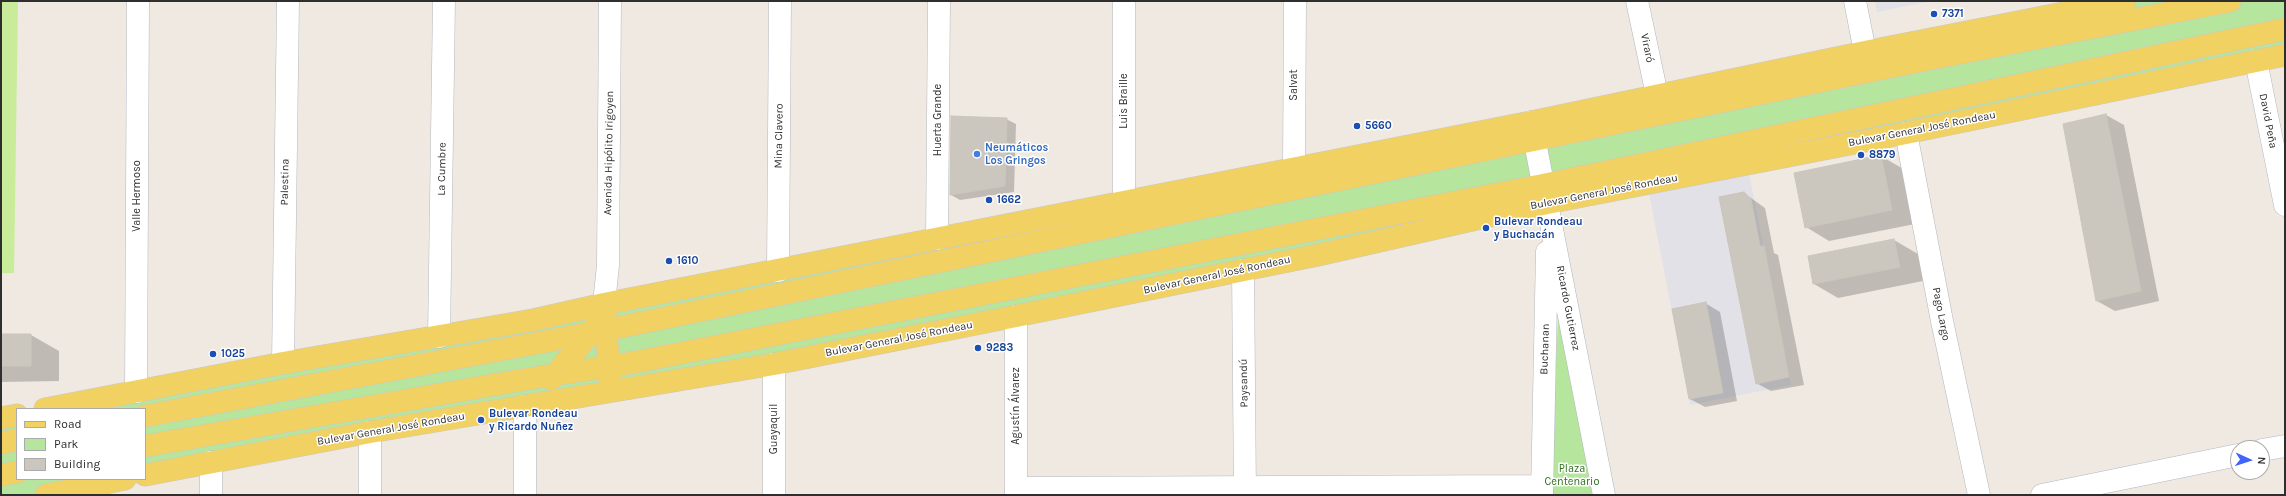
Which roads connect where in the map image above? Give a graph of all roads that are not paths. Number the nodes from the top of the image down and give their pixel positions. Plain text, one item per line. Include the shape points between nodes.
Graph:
1 (138, 1) edge
2 (288, 1) edge
3 (444, 1) edge
4 (610, 1) edge
5 (780, 1) edge
6 (939, 1) edge
7 (1124, 1) edge
8 (1295, 1) edge
9 (1637, 1) edge
10 (1855, 1) edge
11 (2125, 1) edge
12 (2230, 1) edge
13 (2285, 29) edge
14 (2285, 46) edge
15 (2178, 51) junction
16 (1865, 52) junction
17 (2285, 55) edge
18 (1934, 58) junction
19 (2256, 61) junction
20 (1794, 68) junction
21 (1657, 95) junction
22 (1532, 131) junction
23 (1906, 133) junction
24 (1294, 168) junction
25 (1545, 194) junction
26 (1124, 201) junction
27 (2285, 205) edge
28 (937, 239) junction
29 (1318, 255) junction
30 (844, 258) junction
31 (1147, 262) junction
32 (910, 267) junction
33 (1243, 270) junction
34 (778, 271) junction
35 (1555, 282) junction
36 (604, 304) junction
37 (1016, 316) junction
38 (505, 326) junction
39 (599, 331) junction
40 (439, 337) junction
41 (514, 346) junction
42 (283, 363) junction
43 (774, 364) junction
44 (609, 366) junction
45 (556, 374) junction
46 (521, 380) junction
47 (611, 391) junction
48 (136, 392) junction
49 (525, 406) junction
50 (50, 408) edge
51 (16, 414) edge
52 (146, 416) edge
53 (1, 418) edge
54 (370, 432) junction
55 (16, 440) edge
56 (1, 443) edge
57 (146, 445) edge
58 (2285, 446) edge
59 (2270, 449) edge
60 (266, 451) junction
61 (2230, 457) edge
62 (211, 462) junction
63 (16, 472) edge
64 (1, 475) edge
65 (146, 475) edge
66 (120, 480) edge
67 (1245, 490) edge
68 (1542, 490) edge
69 (1016, 492) edge
70 (49, 495) edge
71 (211, 495) edge
72 (370, 495) edge
73 (525, 495) edge
74 (774, 495) edge
75 (1604, 495) edge
76 (1979, 495) edge
77 (2042, 495) edge

1 - 48 street, Valle Hermoso
2 - 42 street, Palestina
3 - 40 street, La Cumbre
4 - 36 street, Avenida Hipólito Irigoyen via 608,265
5 - 34 street, Mina Clavero
6 - 28 street, Huerta Grande
7 - 26 street, Luis Braille
8 - 24 street, Salvat
9 - 21 street, Viraró
10 - 16 street
11 - 16 main road
12 - 18 main road
13 - 15 main road, Bulevar General José Rondeau
14 - 15 main road
15 - 25 main road, Bulevar General José Rondeau
16 - 20 main road
17 - 19 main road, Bulevar General José Rondeau
18 - 20 main road
18 - 22 main road
19 - 23 main road, Bulevar General José Rondeau
19 - 27 street, David Peña
20 - 21 main road
21 - 22 main road
22 - 24 main road
22 - 25 street, Ricardo Gutierrez
22 - 32 main road
23 - 25 main road, Bulevar General José Rondeau
23 - 76 street, Pago Largo
24 - 26 main road
25 - 29 main road, Bulevar General José Rondeau
25 - 31 main road, Bulevar General José Rondeau
25 - 35 street, Ricardo Gutierrez
26 - 28 main road
28 - 30 main road
29 - 31 main road
29 - 33 main road, Bulevar General José Rondeau
30 - 32 main road
30 - 34 main road
31 - 44 main road, Bulevar General José Rondeau
32 - 39 main road
33 - 37 main road, Bulevar General José Rondeau
33 - 67 street, Paysandú
34 - 36 main road
35 - 68 street, Buchanan
35 - 75 street, Ricardo Gutierrez
36 - 38 main road
36 - 39 main road
37 - 43 main road, Bulevar General José Rondeau
37 - 69 street, Agustín Álvarez
38 - 40 main road
38 - 41 main road
39 - 41 main road
39 - 44 main road
39 - 45 main road
40 - 42 main road
41 - 46 main road
41 - 52 main road
42 - 48 main road
43 - 47 main road, Bulevar General José Rondeau
43 - 74 street, Guayaquil
44 - 45 main road, Bulevar General José Rondeau
44 - 47 main road
45 - 46 main road, Bulevar General José Rondeau
45 - 49 main road
46 - 49 main road
46 - 57 main road, Bulevar General José Rondeau
47 - 49 main road, Bulevar General José Rondeau
48 - 50 main road
49 - 54 main road, Bulevar General José Rondeau
49 - 73 street
51 - 53 main road
54 - 60 main road, Bulevar General José Rondeau
54 - 72 street
55 - 56 main road
57 - 60 main road
58 - 59 street
60 - 62 main road, Bulevar General José Rondeau
61 - 77 street
62 - 65 main road, Bulevar General José Rondeau
62 - 71 street
63 - 64 main road
66 - 70 main road
67 - 68 street
67 - 69 street

